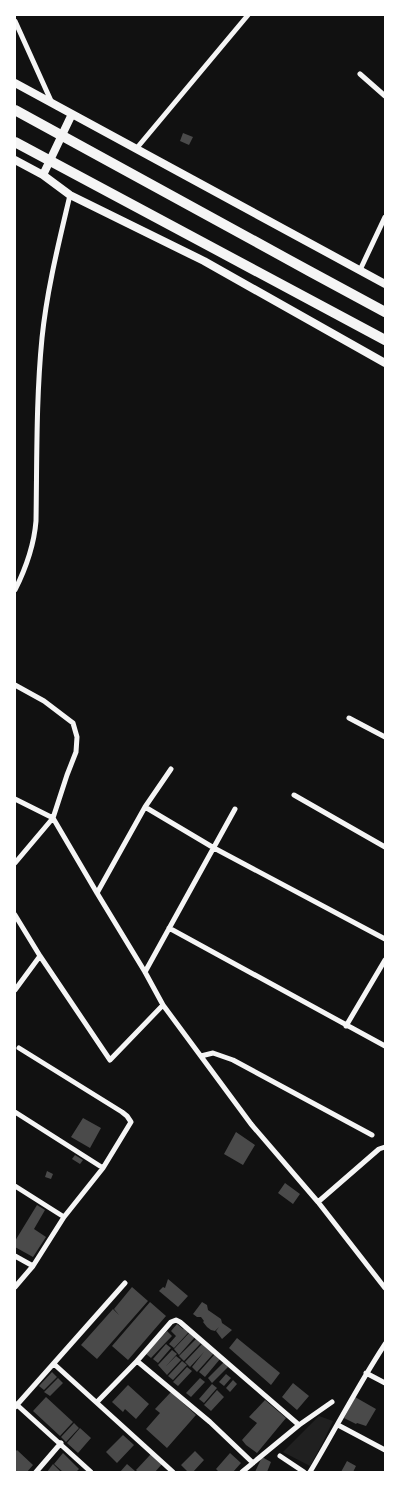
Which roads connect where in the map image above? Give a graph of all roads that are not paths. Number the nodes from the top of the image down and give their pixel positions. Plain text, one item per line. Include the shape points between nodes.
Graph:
1 (248, 15) edge
2 (15, 21) edge
3 (360, 74) dead end
4 (15, 83) edge
5 (385, 96) edge
6 (52, 104) junction
7 (16, 110) edge
8 (72, 114) junction
9 (15, 142) edge
10 (136, 149) junction
11 (15, 160) edge
12 (43, 175) junction
13 (70, 195) junction
14 (385, 217) edge
15 (360, 270) junction
16 (385, 284) edge
17 (385, 312) edge
18 (385, 340) edge
19 (385, 363) edge
20 (15, 590) edge
21 (15, 685) edge
22 (349, 718) dead end
23 (385, 737) edge
24 (171, 769) dead end
25 (294, 795) dead end
26 (15, 799) edge
27 (145, 807) junction
28 (235, 809) dead end
29 (53, 818) junction
30 (385, 847) edge
31 (214, 848) junction
32 (15, 864) edge
33 (97, 893) junction
34 (15, 915) edge
35 (169, 928) junction
36 (385, 940) edge
37 (40, 956) junction
38 (385, 960) edge
39 (145, 972) junction
40 (15, 990) edge
41 (163, 1005) junction
42 (346, 1026) junction
43 (385, 1046) edge
44 (19, 1048) dead end
45 (202, 1056) junction
46 (15, 1112) edge
47 (372, 1135) dead end
48 (385, 1147) edge
49 (103, 1168) junction
50 (15, 1186) edge
51 (318, 1202) junction
52 (64, 1217) junction
53 (15, 1256) edge
54 (32, 1266) junction
55 (125, 1283) dead end
56 (15, 1287) edge
57 (385, 1288) edge
58 (385, 1344) edge
59 (137, 1361) junction
60 (54, 1364) junction
61 (366, 1373) junction
62 (385, 1383) edge
63 (97, 1402) junction
64 (332, 1402) dead end
65 (16, 1405) edge
66 (299, 1425) junction
67 (338, 1425) junction
68 (61, 1443) junction
69 (385, 1450) edge
70 (280, 1456) dead end
71 (253, 1463) junction
72 (36, 1472) edge
73 (92, 1472) edge
74 (173, 1472) edge
75 (242, 1472) edge
76 (304, 1472) edge
77 (310, 1472) edge

1 - 10 street
2 - 6 street
3 - 5 street
4 - 6 street
6 - 8 street
7 - 17 highway
8 - 10 street
8 - 12 street
9 - 18 highway
10 - 15 street
11 - 12 street
12 - 13 street
13 - 19 street via 204,261
13 - 20 street via 48,292 42,337 34,540 26,570
14 - 15 street
15 - 16 street
21 - 29 street via 44,701 73,723 77,737 76,752
22 - 23 street
24 - 27 street
25 - 30 street
26 - 29 street
27 - 31 street
27 - 33 street
28 - 31 street
29 - 32 street
29 - 33 street
31 - 35 street
31 - 36 street
33 - 39 street
34 - 37 street
35 - 39 street
35 - 42 street
37 - 40 street
37 - 41 street via 110,1060
38 - 42 street
39 - 41 street
41 - 45 street
42 - 43 street
44 - 49 street via 127,1116 131,1122
45 - 47 street via 212,1053 233,1060
45 - 51 street via 251,1124
46 - 49 street
48 - 51 street
49 - 52 street
50 - 52 street
51 - 57 street
52 - 54 street
53 - 54 street
54 - 56 street
55 - 60 street
58 - 61 street
59 - 63 street
59 - 66 street via 176,1320
59 - 71 street
60 - 63 street
60 - 65 street
61 - 62 street
61 - 67 street
63 - 74 street
64 - 66 street
65 - 68 street
66 - 71 street
67 - 69 street
67 - 77 street
68 - 72 street
68 - 73 street
70 - 76 street
71 - 75 street

